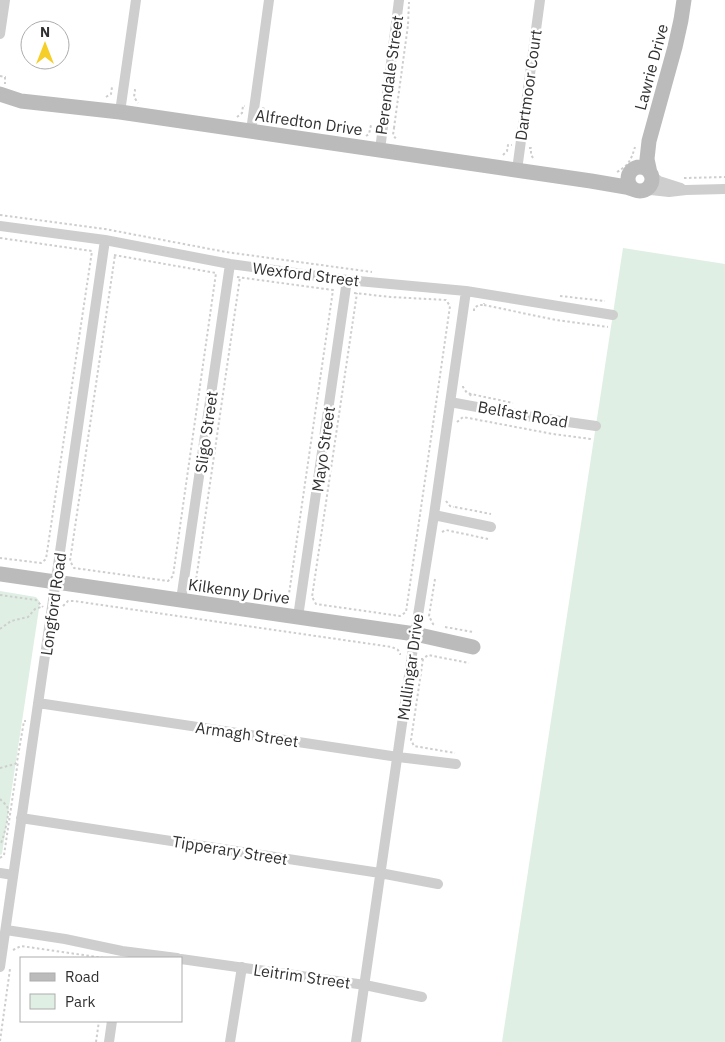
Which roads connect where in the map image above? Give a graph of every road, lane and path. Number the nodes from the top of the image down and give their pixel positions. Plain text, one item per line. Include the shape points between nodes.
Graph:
1 (5, 0) edge
2 (136, 0) edge
3 (269, 0) edge
4 (399, 0) edge
5 (409, 0) edge
6 (540, 0) edge
7 (684, 0) edge
8 (0, 34) edge
9 (0, 76) edge
10 (123, 88) junction
11 (4, 92) edge
12 (105, 98) dead end
13 (21, 101) junction
14 (0, 103) edge
15 (138, 103) dead end
16 (254, 108) junction
17 (120, 112) junction
18 (236, 117) dead end
19 (270, 122) dead end
20 (382, 126) junction
21 (394, 128) junction
22 (251, 131) junction
23 (362, 138) dead end
24 (398, 141) dead end
25 (649, 142) junction
26 (520, 147) junction
27 (380, 150) junction
28 (502, 156) dead end
29 (535, 161) dead end
30 (630, 168) junction
31 (517, 170) junction
32 (650, 174) junction
33 (725, 177) edge
34 (682, 178) dead end
35 (591, 181) junction
36 (725, 189) edge
37 (686, 190) junction
38 (639, 191) junction
39 (0, 215) edge
40 (0, 226) edge
41 (0, 238) edge
42 (105, 240) junction
43 (115, 255) joint
44 (230, 264) junction
45 (377, 272) dead end
46 (240, 277) joint
47 (347, 280) junction
48 (466, 291) junction
49 (357, 293) joint
50 (484, 305) dead end
51 (613, 315) dead end
52 (608, 327) dead end
53 (450, 402) junction
54 (596, 426) dead end
55 (457, 427) dead end
56 (591, 439) dead end
57 (446, 500) dead end
58 (454, 507) dead end
59 (434, 515) junction
60 (491, 527) dead end
61 (441, 533) dead end
62 (488, 539) dead end
63 (0, 558) edge
64 (0, 574) edge
65 (435, 578) dead end
66 (56, 582) junction
67 (0, 595) edge
68 (181, 600) junction
69 (47, 608) junction
70 (298, 617) junction
71 (0, 629) edge
72 (415, 634) junction
73 (473, 640) joint
74 (412, 656) junction
75 (422, 659) junction
76 (469, 663) dead end
77 (38, 703) junction
78 (35, 722) junction
79 (455, 753) dead end
80 (398, 757) junction
81 (18, 761) junction
82 (456, 764) dead end
83 (0, 768) edge
84 (0, 799) edge
85 (21, 818) junction
86 (0, 845) edge
87 (0, 858) edge
88 (0, 873) edge
89 (380, 873) junction
90 (13, 874) junction
91 (438, 884) dead end
92 (6, 930) junction
93 (13, 950) dead end
94 (122, 955) edge
95 (97, 957) edge
96 (159, 957) edge
97 (182, 959) edge
98 (5, 967) edge
99 (242, 967) junction
100 (365, 984) junction
101 (422, 997) dead end
102 (99, 1022) edge
103 (112, 1022) edge
104 (0, 1041) edge
105 (96, 1042) edge
106 (109, 1042) edge
107 (230, 1042) edge
108 (356, 1042) edge

1 - 8 street
2 - 10 street
3 - 16 street
4 - 20 street, Perendale Street
5 - 21 path
6 - 26 street, Dartmoor Court
7 - 25 street, Lawrie Drive
9 - 11 path via 5,76
10 - 12 path via 112,87 111,94
10 - 15 path via 134,90
10 - 17 street
11 - 13 street, Alfredton Drive
13 - 14 street, Alfredton Drive
13 - 17 street, Alfredton Drive
16 - 18 path via 243,106
16 - 19 path via 266,109 265,116
16 - 22 street
17 - 22 street, Alfredton Drive
20 - 21 path
20 - 23 path via 371,125 369,134
20 - 27 street, Perendale Street
21 - 24 path via 393,135
22 - 27 street, Alfredton Drive
25 - 30 street, Lawrie Drive
25 - 32 street, Lawrie Drive via 647,159
26 - 28 path via 508,145
26 - 29 path via 532,148 531,155
26 - 31 street, Dartmoor Court
27 - 31 street, Alfredton Drive
30 - 30 path via 627,165 632,157
30 - 32 street via 646,169
30 - 35 street, Alfredton Drive via 627,174 618,177
30 - 38 street via 628,182 630,187
31 - 35 street, Alfredton Drive
32 - 37 street via 659,182
32 - 38 street via 650,186
33 - 34 path
35 - 38 street, Alfredton Drive
36 - 37 street
37 - 38 street
39 - 45 path via 105,229 226,252
40 - 42 street, Wexford Street
41 - 63 path via 92,251 46,559 41,563
42 - 44 street, Wexford Street
42 - 66 street, Longford Road
43 - 43 path via 216,273 173,576 168,581 74,568 70,561
44 - 47 street, Wexford Street
44 - 68 street, Sligo Street
46 - 46 path via 333,290 289,594 284,598 200,586 196,580
47 - 48 street, Wexford Street
47 - 70 street, Mayo Street
48 - 51 street, Wexford Street
48 - 53 street, Mullingar Drive
49 - 49 path via 446,300 450,306 406,611 400,616 316,604 312,597
50 - 52 path
53 - 54 street, Belfast Road
53 - 59 street, Mullingar Drive
55 - 56 path via 463,417
57 - 58 path
59 - 60 street
59 - 72 street, Mullingar Drive
61 - 62 path via 446,530
64 - 66 street, Kilkenny Drive
65 - 73 path via 429,616 433,624
66 - 68 street, Kilkenny Drive
66 - 69 street, Longford Road
67 - 69 path via 36,600
68 - 70 street, Kilkenny Drive
69 - 71 path via 35,609 28,617 11,621
69 - 74 path via 62,609 68,601 74,601 391,647 400,654
69 - 77 street, Longford Road
70 - 72 street, Kilkenny Drive
72 - 73 street, Kilkenny Drive
72 - 74 street, Mullingar Drive
74 - 75 path
74 - 80 street, Mullingar Drive
75 - 76 path via 428,655
75 - 79 path via 411,740 414,746
77 - 78 street, Longford Road
77 - 80 street, Armagh Street
78 - 81 path via 24,720
78 - 85 street, Longford Road
80 - 82 street, Armagh Street
80 - 89 street, Mullingar Drive
81 - 83 path
81 - 87 path via 4,855
84 - 86 path via 8,810
85 - 89 street, Tipperary Street
85 - 90 street, Longford Road
88 - 90 street
89 - 91 street, Tipperary Street
89 - 100 street, Mullingar Drive
90 - 92 street, Longford Road
92 - 94 street via 65,939
92 - 98 street, Longford Road
93 - 95 path via 21,946
94 - 96 street
97 - 99 street, Leitrim Street
98 - 104 path
99 - 100 street, Leitrim Street
99 - 107 street
100 - 101 street, Leitrim Street
100 - 108 street, Mullingar Drive
102 - 105 path
103 - 106 street

